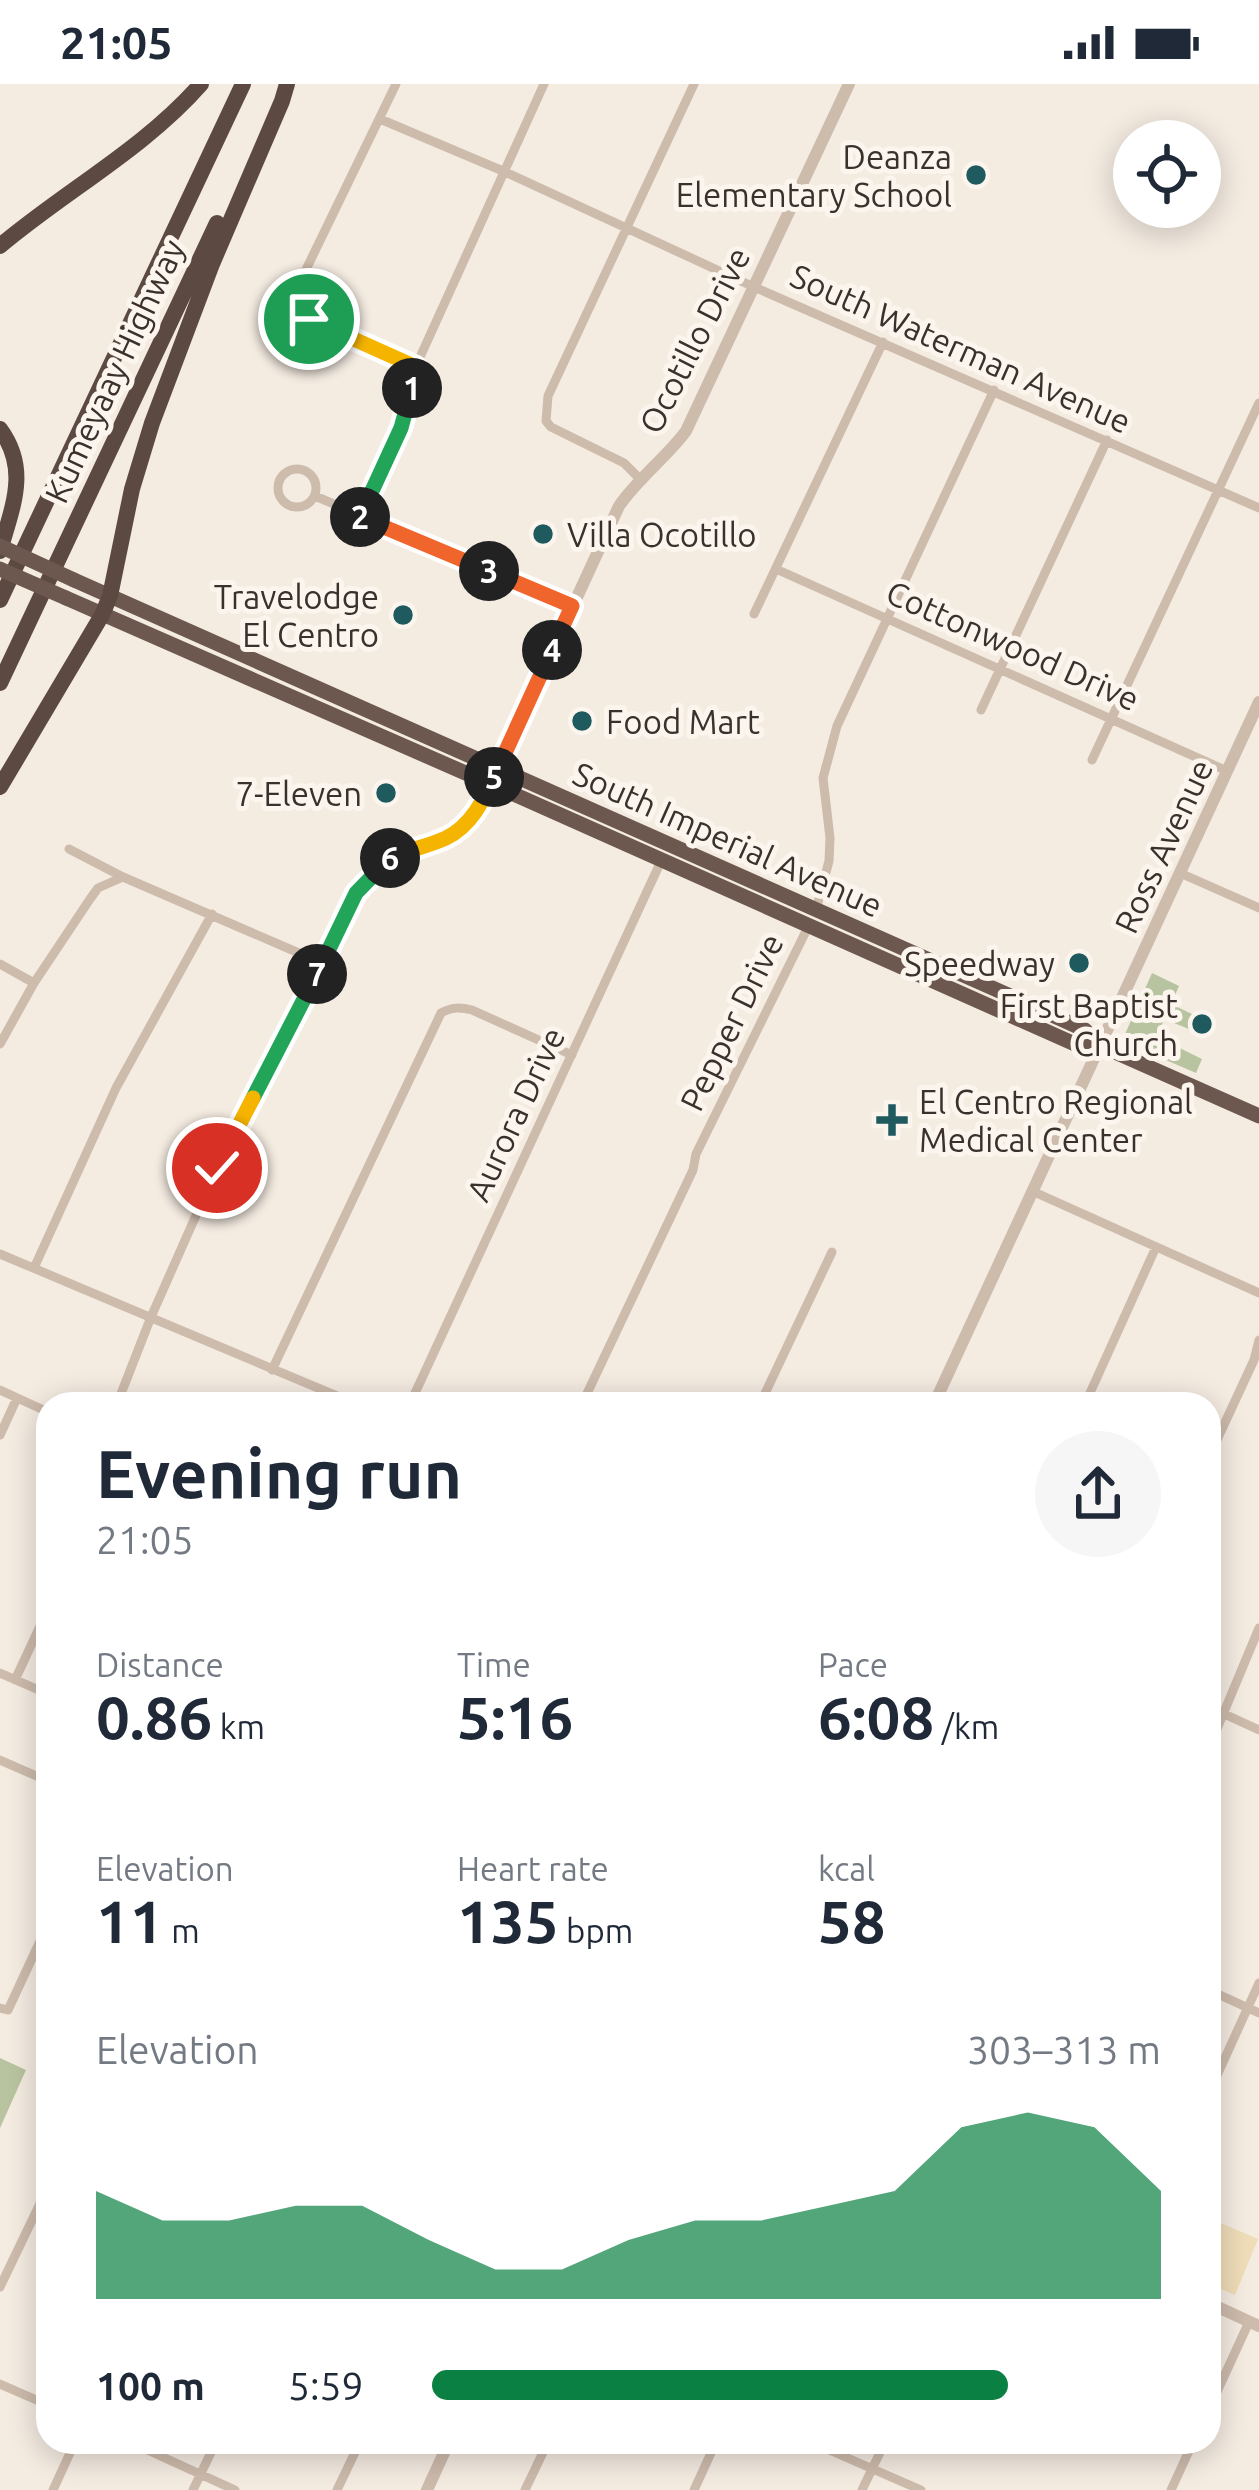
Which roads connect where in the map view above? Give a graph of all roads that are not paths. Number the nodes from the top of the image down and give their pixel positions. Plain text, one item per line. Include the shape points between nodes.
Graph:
1 (201, 84) edge
2 (243, 84) edge
3 (285, 84) edge
4 (396, 84) edge
5 (544, 84) edge
6 (694, 84) edge
7 (849, 84) edge
8 (380, 118) junction
9 (503, 171) junction
10 (627, 228) junction
11 (0, 246) edge
12 (754, 287) junction
13 (883, 342) junction
14 (416, 367) junction
15 (994, 390) junction
16 (1259, 403) edge
17 (0, 429) edge
18 (1107, 440) junction
19 (640, 479) junction
20 (1218, 490) junction
21 (315, 496) junction
22 (1259, 508) edge
23 (360, 517) junction
24 (0, 549) edge
25 (0, 569) edge
26 (776, 569) junction
27 (110, 596) junction
28 (0, 600) edge
29 (572, 606) junction
30 (754, 614) dead end
31 (102, 615) junction
32 (887, 619) junction
33 (1000, 670) junction
34 (0, 683) edge
35 (1259, 702) edge
36 (980, 710) dead end
37 (1112, 719) junction
38 (1092, 760) dead end
39 (1228, 771) junction
40 (494, 777) junction
41 (0, 788) edge
42 (69, 849) dead end
43 (665, 852) junction
44 (1180, 873) junction
45 (123, 877) junction
46 (1259, 908) edge
47 (212, 914) junction
48 (812, 918) junction
49 (322, 963) junction
50 (0, 964) edge
51 (958, 973) junction
52 (34, 983) junction
53 (951, 990) junction
54 (0, 1043) edge
55 (1100, 1045) junction
56 (572, 1055) junction
57 (1259, 1116) edge
58 (1032, 1191) junction
59 (1156, 1246) junction
60 (832, 1252) dead end
61 (0, 1253) edge
62 (34, 1268) junction
63 (1259, 1293) edge
64 (152, 1317) junction
65 (1259, 1340) edge
66 (272, 1370) junction
67 (0, 1390) edge
68 (122, 1392) edge
69 (326, 1392) edge
70 (416, 1392) edge
71 (589, 1392) edge
72 (766, 1392) edge
73 (940, 1392) edge
74 (1090, 1392) edge
75 (17, 1398) junction
76 (36, 1407) edge
77 (1221, 1431) edge
78 (0, 1435) edge
79 (1259, 1628) edge
80 (36, 1635) edge
81 (0, 1673) edge
82 (15, 1680) junction
83 (36, 1689) edge
84 (1221, 1712) edge
85 (1225, 1714) junction
86 (1221, 1722) edge
87 (1259, 1730) edge
88 (0, 1760) edge
89 (36, 1776) edge
90 (36, 1950) edge
91 (1259, 1983) edge
92 (1221, 1995) edge
93 (0, 2008) edge
94 (1253, 2010) edge
95 (1221, 2070) edge
96 (36, 2211) edge
97 (0, 2287) edge
98 (1221, 2308) edge
99 (1256, 2324) edge
100 (0, 2384) edge
101 (1221, 2387) edge
102 (36, 2400) edge
103 (69, 2454) edge
104 (156, 2454) edge
105 (211, 2454) edge
106 (354, 2454) edge
107 (444, 2454) edge
108 (542, 2454) edge
109 (710, 2454) edge
110 (838, 2454) edge
111 (879, 2454) edge
112 (1188, 2454) edge
113 (872, 2469) junction
114 (201, 2475) junction
115 (52, 2490) edge
116 (194, 2490) edge
117 (235, 2490) edge
118 (338, 2490) edge
119 (427, 2490) edge
120 (525, 2490) edge
121 (694, 2490) edge
122 (862, 2490) edge
123 (921, 2490) edge
124 (1171, 2490) edge

1 - 11 highway
2 - 28 highway, Kumeyaay Highway
3 - 27 highway via 152,423
3 - 34 highway, Kumeyaay Highway
4 - 8 street
5 - 9 street
6 - 10 street
7 - 12 street, Ocotillo Drive
8 - 9 street, South Waterman Avenue
8 - 14 street via 299,284 296,306
9 - 10 street, South Waterman Avenue
9 - 14 street
10 - 12 street, South Waterman Avenue
10 - 19 street via 548,396 546,421
12 - 13 street, South Waterman Avenue
12 - 19 street, Ocotillo Drive via 686,431
13 - 15 street, South Waterman Avenue
13 - 26 street
14 - 23 street via 401,428
15 - 18 street, South Waterman Avenue
15 - 32 street, Pepper Drive
16 - 20 street
17 - 24 highway via 18,471
18 - 20 street, South Waterman Avenue
18 - 33 street
19 - 29 street, Ocotillo Drive
20 - 22 street, South Waterman Avenue
20 - 37 street
21 - 21 street via 308,472 289,470 279,480 290,507
21 - 23 street
23 - 29 street
24 - 27 highway, South Imperial Avenue, bridge
25 - 31 highway, South Imperial Avenue, bridge
26 - 30 street
26 - 32 street, Cottonwood Drive
27 - 31 highway
27 - 40 highway, South Imperial Avenue
29 - 40 street, Ocotillo Drive
31 - 40 highway, South Imperial Avenue
31 - 41 highway
32 - 33 street, Cottonwood Drive
32 - 48 street, Pepper Drive via 837,727 823,778 829,861
33 - 36 street
33 - 37 street, Cottonwood Drive
35 - 39 street, Ross Avenue
37 - 38 street
37 - 39 street, Cottonwood Drive
39 - 44 street, Ross Avenue
40 - 43 highway, South Imperial Avenue
40 - 49 street, Ocotillo Drive via 457,831 389,858 369,877
42 - 45 street
43 - 48 highway, South Imperial Avenue
43 - 56 street, Aurora Drive
44 - 46 street
44 - 55 street, Ross Avenue
45 - 47 street
45 - 52 street via 98,888
47 - 49 street
47 - 62 street via 116,1088
48 - 51 highway, South Imperial Avenue
48 - 53 highway, South Imperial Avenue
48 - 71 street, Pepper Drive
49 - 64 street, Ocotillo Drive
50 - 52 street
51 - 53 highway
51 - 55 highway, South Imperial Avenue via 1085,1030
52 - 54 street
53 - 55 highway, South Imperial Avenue via 1077,1045
55 - 57 highway, South Imperial Avenue
55 - 58 street, Ross Avenue
56 - 66 street via 472,1010 441,1013
56 - 70 street, Aurora Drive
58 - 59 street
58 - 73 street, Ross Avenue
59 - 63 street
59 - 74 street
60 - 72 street
61 - 62 street
62 - 64 street
64 - 66 street
64 - 68 street, Ocotillo Drive
65 - 77 street
66 - 69 street
67 - 75 street
75 - 76 street
75 - 78 street
79 - 85 street
80 - 82 street
81 - 82 street
82 - 83 street
84 - 85 street
85 - 86 street
85 - 87 street
88 - 89 street
90 - 93 street via 8,2010
91 - 94 street
92 - 94 street
94 - 95 street
96 - 97 street
98 - 99 street
99 - 101 street
100 - 102 street
103 - 115 street
104 - 114 street
105 - 114 street
106 - 118 street
107 - 119 street
108 - 120 street
109 - 121 street
110 - 113 street
111 - 113 street
112 - 124 street
113 - 122 street
113 - 123 street
114 - 116 street
114 - 117 street

